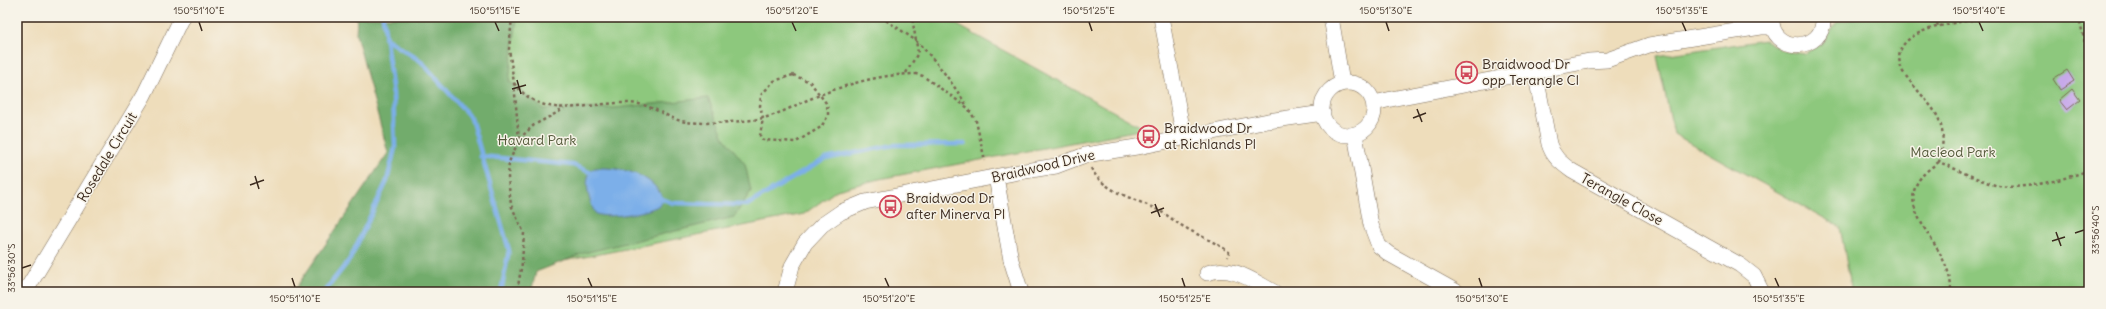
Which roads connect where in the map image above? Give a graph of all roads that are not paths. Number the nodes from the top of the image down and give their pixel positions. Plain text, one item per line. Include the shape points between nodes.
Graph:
1 (182, 17) edge
2 (1161, 17) edge
3 (1331, 17) edge
4 (1824, 17) edge
5 (1773, 22) edge
6 (1535, 71) junction
7 (1342, 83) junction
8 (1374, 104) junction
9 (1322, 113) junction
10 (1355, 134) junction
11 (1184, 138) junction
12 (996, 177) junction
13 (1213, 272) road end
14 (1761, 290) dead end
15 (25, 292) edge
16 (785, 292) edge
17 (1021, 292) edge
18 (1274, 292) edge
19 (1457, 292) edge

1 - 15 street, Rosedale Circuit via 144,95
2 - 11 street
3 - 7 street
4 - 5 street via 1822,31 1809,43 1800,46 1783,41 1777,35
5 - 6 street via 1761,27 1656,44 1607,60
6 - 8 street
6 - 14 street, Terangle Close via 1549,144 1560,162 1740,265 1754,276
7 - 8 street via 1351,82 1363,87
7 - 9 street via 1329,91 1324,98
8 - 10 street via 1373,119 1369,126
9 - 10 street via 1331,128 1338,133
9 - 11 street, Braidwood Drive
10 - 19 street via 1371,225 1379,246
11 - 12 street, Braidwood Drive via 1085,155 1056,166
12 - 16 street, Braidwood Drive via 865,202 841,212 805,243 792,266
12 - 17 street via 1011,260
13 - 18 street via 1234,272

